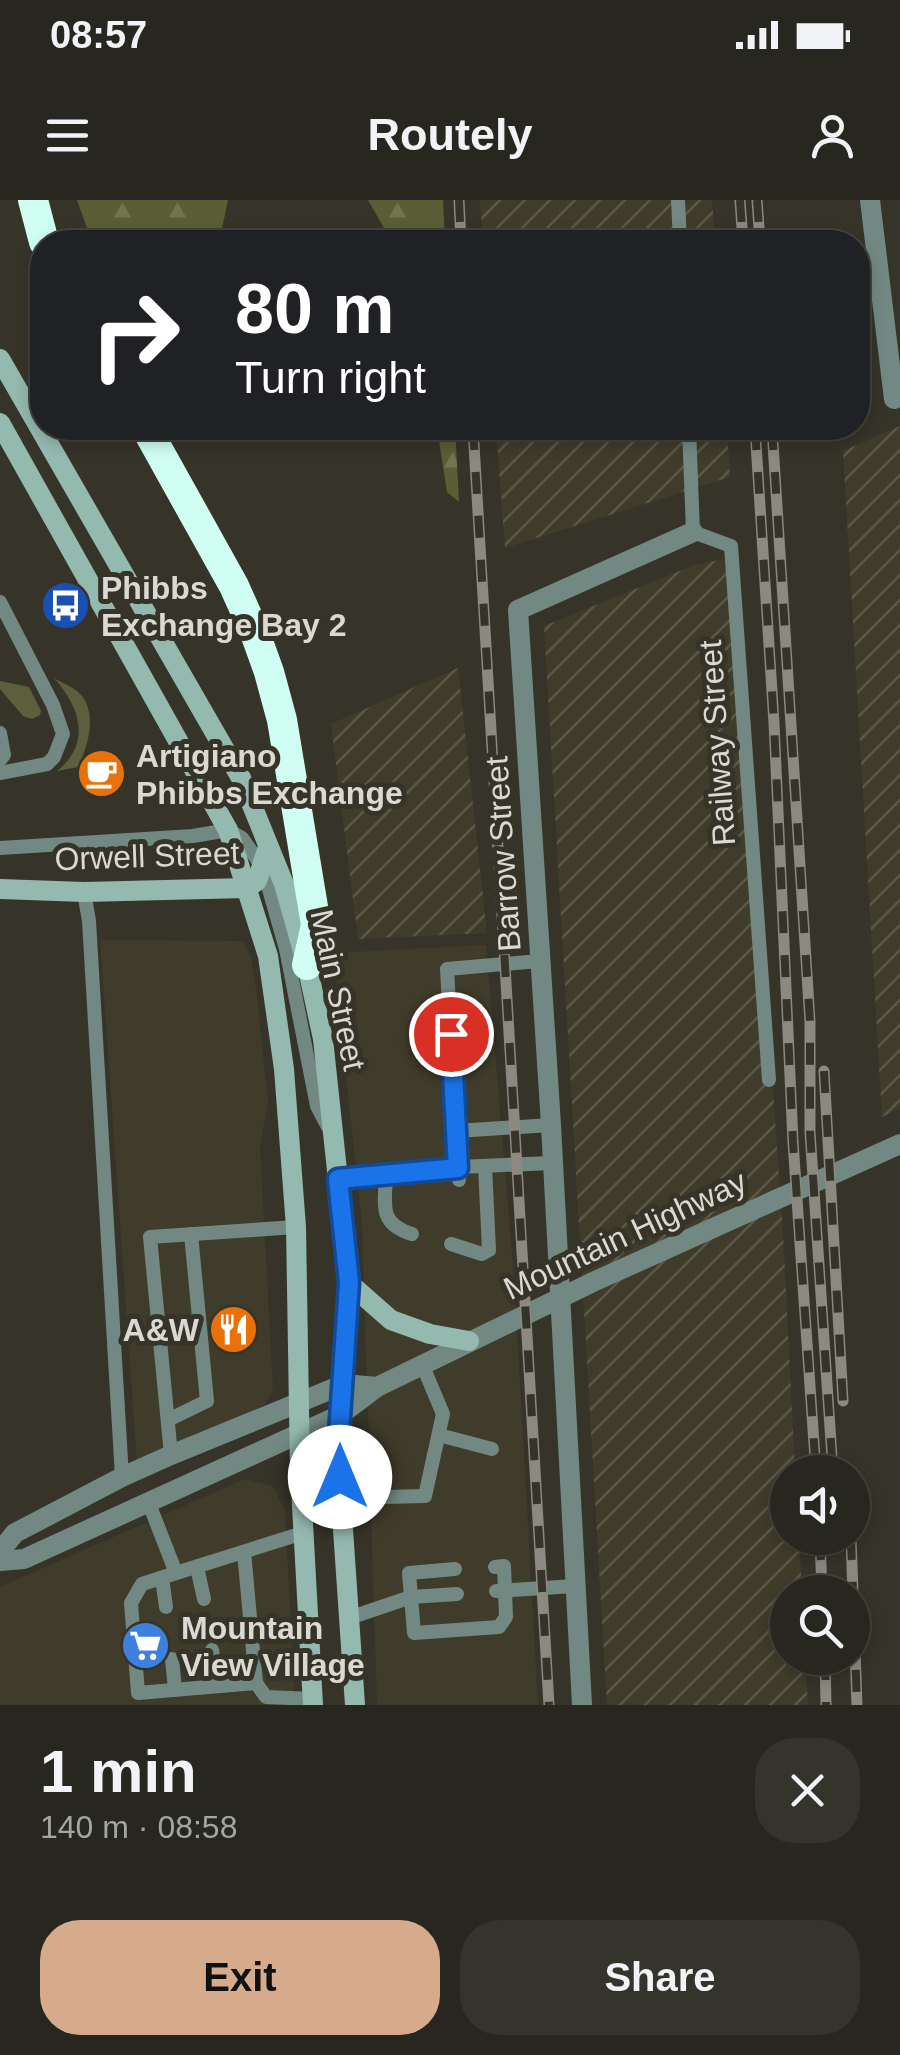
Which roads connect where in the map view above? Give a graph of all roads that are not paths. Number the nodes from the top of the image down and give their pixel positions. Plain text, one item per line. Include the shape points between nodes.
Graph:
1 (33, 200) edge
2 (678, 200) edge
3 (870, 200) edge
4 (41, 230) edge
5 (679, 230) edge
6 (0, 360) edge
7 (897, 397) edge
8 (30, 412) edge
9 (0, 423) edge
10 (47, 440) edge
11 (153, 440) edge
12 (689, 440) edge
13 (693, 532) junction
14 (0, 602) edge
15 (0, 733) edge
16 (0, 760) edge
17 (0, 773) edge
18 (228, 830) junction
19 (268, 844) junction
20 (0, 848) edge
21 (263, 868) junction
22 (248, 888) junction
23 (0, 889) edge
24 (84, 892) junction
25 (540, 962) junction
26 (307, 964) junction
27 (770, 1080) dead end
28 (551, 1125) junction
29 (456, 1131) junction
30 (334, 1138) junction
31 (900, 1144) edge
32 (552, 1163) junction
33 (484, 1166) junction
34 (458, 1174) junction
35 (386, 1175) junction
36 (338, 1179) junction
37 (296, 1227) junction
38 (191, 1234) junction
39 (412, 1234) dead end
40 (451, 1244) dead end
41 (349, 1283) junction
42 (560, 1298) junction
43 (469, 1342) junction
44 (422, 1364) junction
45 (344, 1384) junction
46 (378, 1386) junction
47 (298, 1405) junction
48 (340, 1415) junction
49 (168, 1420) junction
50 (298, 1434) junction
51 (439, 1435) junction
52 (492, 1448) dead end
53 (171, 1456) junction
54 (122, 1476) junction
55 (341, 1498) junction
56 (148, 1501) junction
57 (303, 1533) junction
58 (0, 1551) edge
59 (244, 1552) junction
60 (0, 1561) edge
61 (197, 1566) junction
62 (495, 1567) dead end
63 (456, 1569) dead end
64 (169, 1576) junction
65 (575, 1586) junction
66 (501, 1591) junction
67 (457, 1594) dead end
68 (411, 1597) junction
69 (204, 1599) dead end
70 (166, 1607) dead end
71 (349, 1618) junction
72 (212, 1650) dead end
73 (172, 1659) dead end
74 (256, 1683) junction
75 (218, 1686) junction
76 (176, 1690) junction
77 (313, 1702) edge
78 (354, 1705) edge
79 (582, 1705) edge

1 - 4 highway
2 - 5 lane
3 - 7 street
6 - 8 main road, Main Street
9 - 18 main road, Main Street
10 - 19 main road, Main Street via 241,778
11 - 26 highway via 234,586 268,672 316,925
12 - 13 lane
13 - 25 street, Barrow Street via 518,610
13 - 27 lane, Railway Street via 730,546
14 - 17 lane via 63,734 47,764
15 - 16 lane
18 - 20 lane, Orwell Street
18 - 21 lane
18 - 22 main road, Main Street
19 - 21 main road, Orwell Street
19 - 26 main road, Main Street
21 - 22 main road, Orwell Street
21 - 30 lane via 317,1106
22 - 24 main road, Orwell Street
22 - 37 main road, Main Street via 275,998
23 - 24 main road, Orwell Street
24 - 54 lane
25 - 28 street, Barrow Street
25 - 29 lane via 447,969
26 - 30 main road, Main Street via 324,1039
28 - 29 lane
28 - 32 street, Barrow Street
29 - 34 lane
30 - 36 main road, Main Street
31 - 42 street, Mountain Highway
32 - 33 lane
32 - 42 street, Barrow Street
33 - 34 lane
33 - 40 lane via 489,1250 482,1254
34 - 35 lane
35 - 36 lane
35 - 39 lane via 388,1220
36 - 41 main road, Main Street
37 - 38 lane
37 - 47 main road, Main Street
38 - 49 lane via 207,1401
38 - 49 lane via 150,1237
41 - 43 main road via 391,1320
41 - 45 main road, Main Street
42 - 43 street, Mountain Highway
42 - 65 street, Barrow Street
43 - 44 street, Mountain Highway
44 - 46 street, Mountain Highway
44 - 51 lane via 443,1414
45 - 46 street, Mountain Highway
45 - 47 street, Mountain Highway
45 - 48 main road, Main Street
46 - 48 street, Mountain Highway
47 - 50 main road, Main Street
47 - 53 street, Mountain Highway
48 - 50 street, Mountain Highway
48 - 55 main road, Main Street
49 - 53 lane
50 - 56 street, Mountain Highway
50 - 57 main road, Main Street
51 - 52 lane
51 - 55 lane via 424,1496
53 - 54 street, Mountain Highway
54 - 58 street, Mountain Highway via 14,1533
55 - 71 main road, Main Street
56 - 60 street, Mountain Highway via 24,1559
56 - 64 lane
57 - 59 lane
57 - 77 main road, Main Street
59 - 61 lane
59 - 74 lane
61 - 64 lane
61 - 69 lane
62 - 66 lane via 504,1566
63 - 68 lane via 409,1573
64 - 70 lane
64 - 76 lane via 142,1584 131,1603 138,1693
65 - 66 lane
65 - 79 street, Barrow Street
66 - 68 lane via 506,1617 499,1627 414,1633
67 - 68 lane
68 - 71 lane
71 - 78 main road, Main Street
72 - 75 lane
73 - 76 lane
74 - 75 lane
74 - 77 lane via 266,1697
75 - 76 lane

